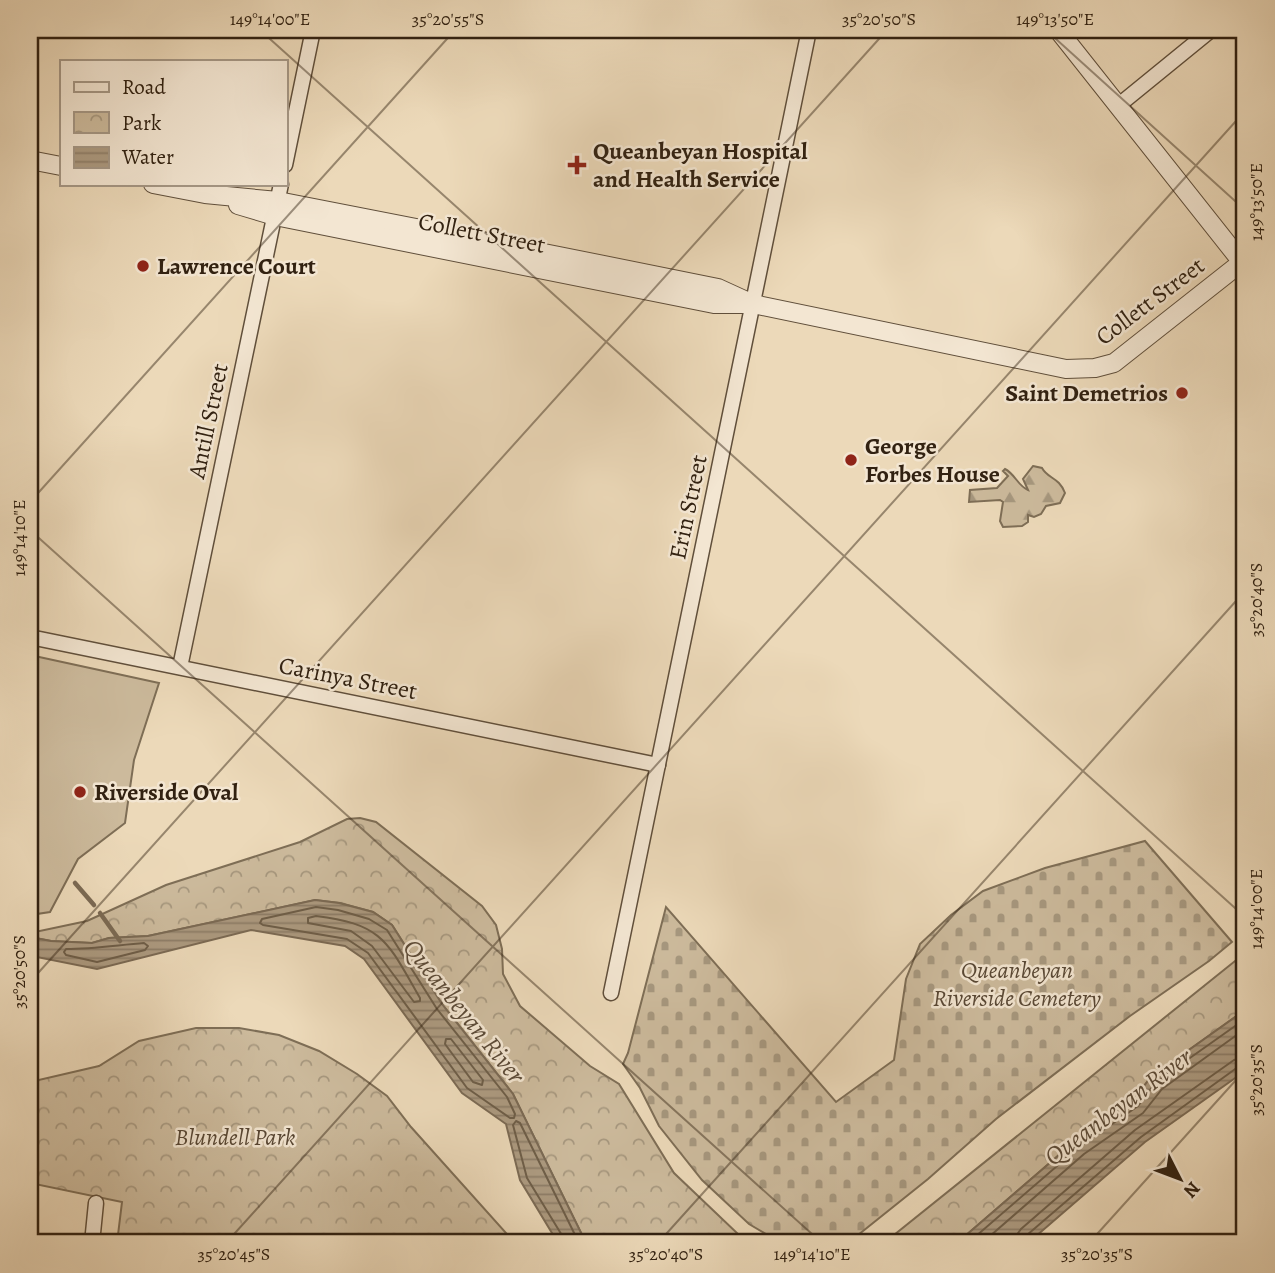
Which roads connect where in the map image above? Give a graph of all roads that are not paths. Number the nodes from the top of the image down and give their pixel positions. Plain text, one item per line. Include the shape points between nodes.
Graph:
1 (313, 30) edge
2 (809, 30) edge
3 (1058, 30) edge
4 (1212, 30) edge
5 (1119, 105) junction
6 (287, 155) edge
7 (30, 160) edge
8 (60, 166) edge
9 (163, 186) edge
10 (278, 200) edge
11 (1243, 261) edge
12 (753, 304) junction
13 (30, 637) edge
14 (180, 667) junction
15 (658, 765) junction
16 (611, 993) dead end
17 (96, 1203) dead end
18 (92, 1243) edge

1 - 6 street
2 - 12 street, Erin Street
3 - 5 street
4 - 5 street
5 - 11 street
7 - 8 street
9 - 10 street, Collett Street
10 - 12 street, Collett Street via 718,288
10 - 14 street, Antill Street
11 - 12 street, Collett Street via 1124,356 1085,369
12 - 15 street, Erin Street
13 - 14 street, Carinya Street
14 - 15 street, Carinya Street
15 - 16 street, Erin Street
17 - 18 street

